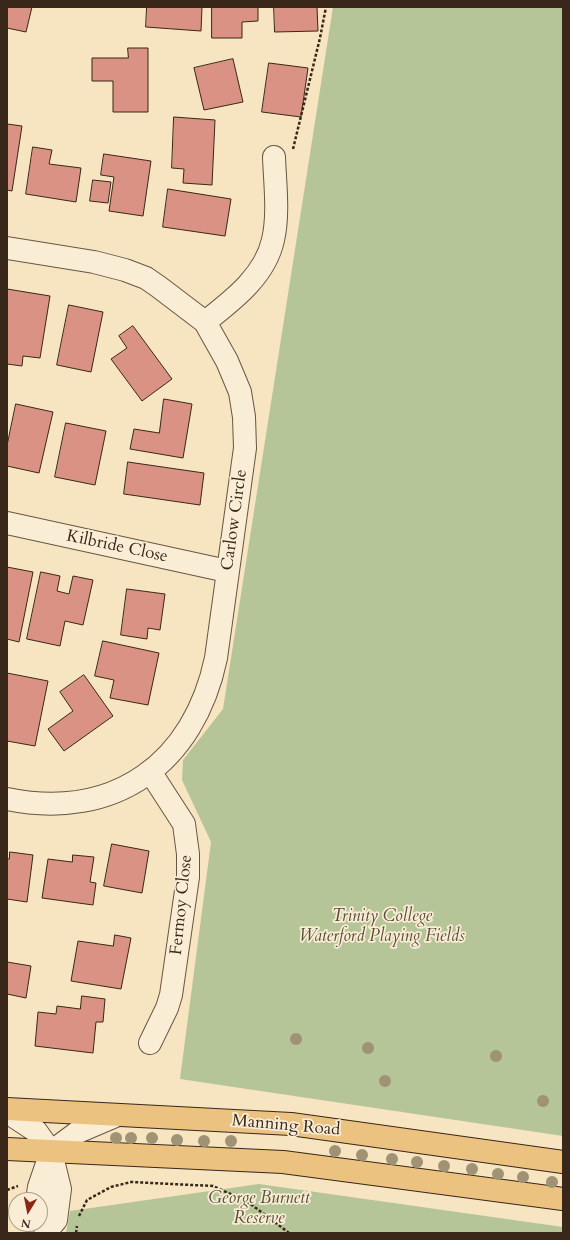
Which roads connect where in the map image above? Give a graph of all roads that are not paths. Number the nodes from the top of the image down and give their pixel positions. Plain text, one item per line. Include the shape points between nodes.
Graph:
1 (274, 157) road end
2 (7, 248) edge
3 (205, 322) junction
4 (7, 523) edge
5 (227, 571) junction
6 (150, 773) junction
7 (7, 799) edge
8 (150, 1043) dead end
9 (7, 1109) edge
10 (7, 1112) edge
11 (118, 1115) junction
12 (7, 1150) edge
13 (51, 1152) junction
14 (563, 1162) edge
15 (39, 1192) edge
16 (563, 1200) edge
17 (46, 1233) edge

1 - 3 street via 275,226 269,254 239,295
2 - 3 street, Carlow Circle via 94,262 125,270 146,278
3 - 5 street, Carlow Circle via 234,374 244,417 245,448
4 - 5 street, Kilbride Close
5 - 6 street, Carlow Circle via 216,658 201,708 171,754
6 - 7 street, Carlow Circle via 125,787 90,799 50,804
6 - 8 street, Fermoy Close via 184,824 188,854 188,878 171,995
9 - 11 main road, Manning Road
10 - 13 street via 36,1131
11 - 13 street via 78,1132
11 - 14 main road, Manning Road via 291,1124
12 - 13 main road
13 - 15 street
13 - 16 main road via 283,1162
13 - 17 street via 60,1189 56,1220

